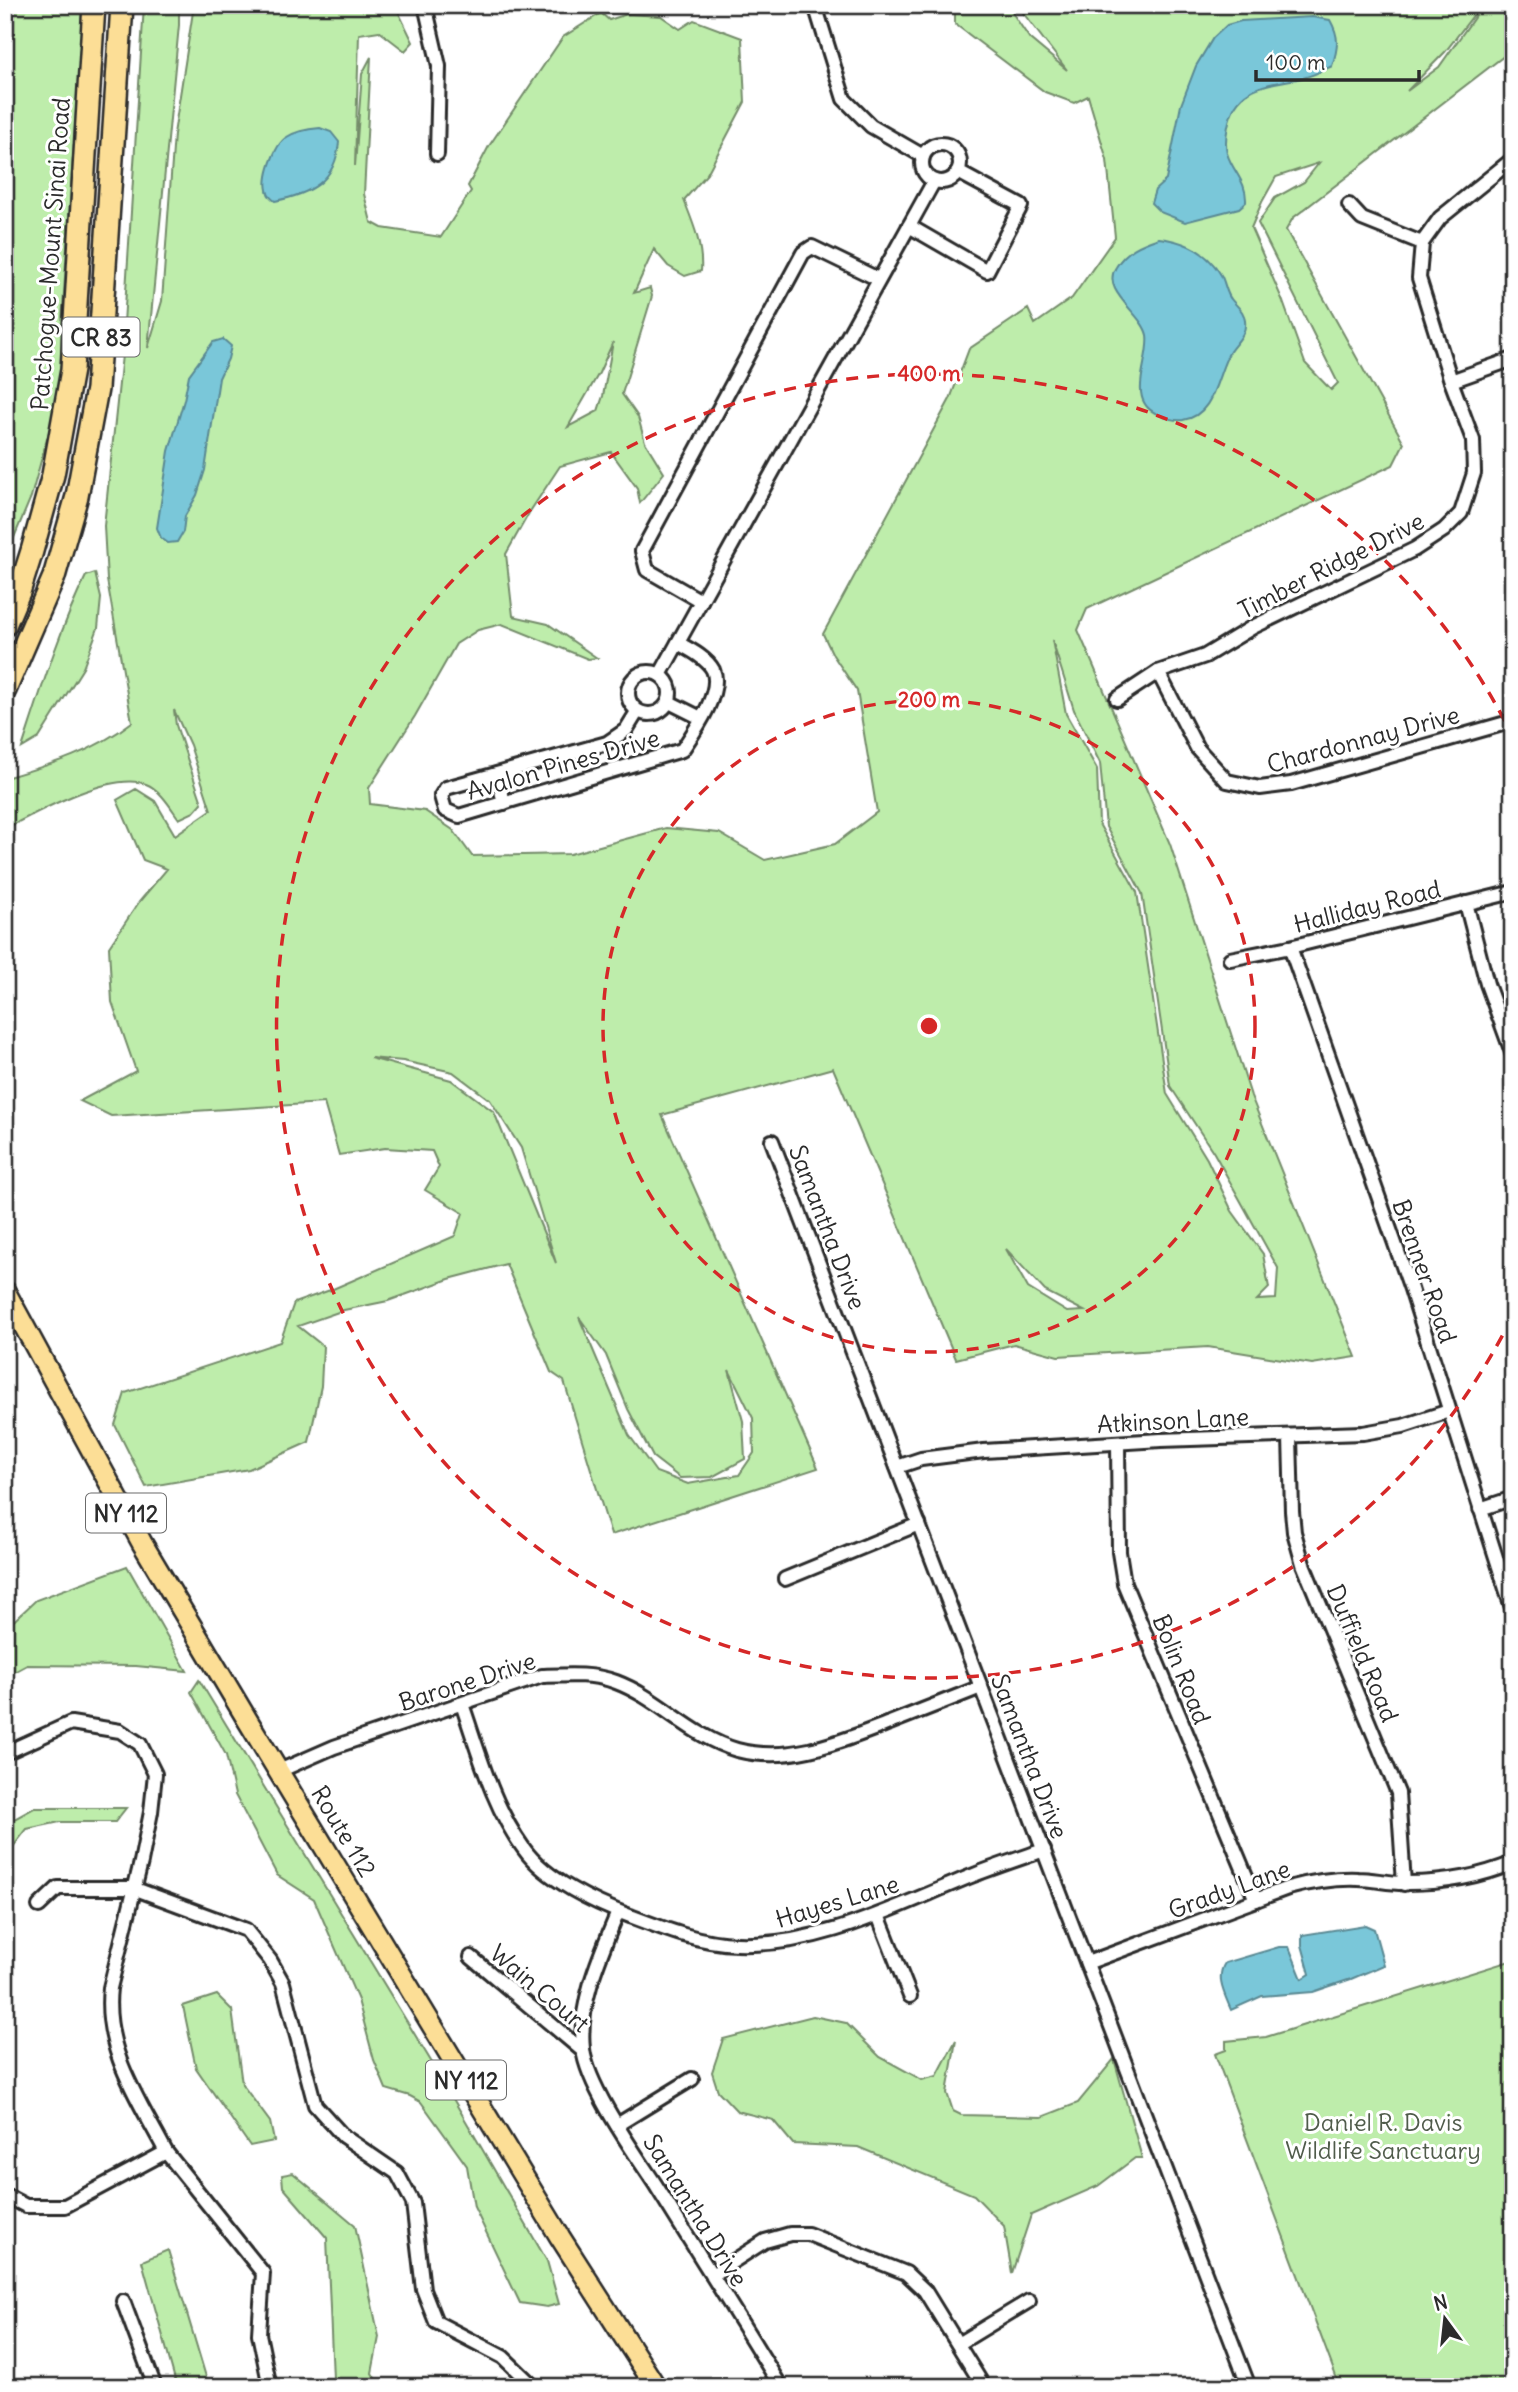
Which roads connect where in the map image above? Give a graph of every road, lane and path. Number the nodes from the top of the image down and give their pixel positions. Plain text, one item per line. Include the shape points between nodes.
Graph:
1 (94, 5) edge
2 (122, 5) edge
3 (425, 5) edge
4 (815, 5) edge
5 (436, 155) dead end
6 (923, 156) junction
7 (1513, 159) edge
8 (958, 172) junction
9 (934, 181) junction
10 (1349, 205) dead end
11 (909, 226) junction
12 (1422, 243) junction
13 (878, 279) junction
14 (1513, 359) edge
15 (1451, 381) junction
16 (36, 537) junction
17 (64, 544) junction
18 (701, 601) junction
19 (5, 625) edge
20 (678, 643) junction
21 (1158, 673) junction
22 (660, 675) junction
23 (5, 690) edge
24 (1117, 699) dead end
25 (669, 702) junction
26 (637, 712) junction
27 (701, 718) junction
28 (1513, 721) edge
29 (497, 774) junction
30 (504, 803) junction
31 (1513, 892) edge
32 (1466, 903) junction
33 (1290, 947) junction
34 (1230, 959) dead end
35 (1513, 1055) edge
36 (772, 1140) dead end
37 (5, 1291) edge
38 (1449, 1411) junction
39 (1290, 1437) junction
40 (1118, 1443) junction
41 (897, 1467) junction
42 (1513, 1498) edge
43 (1480, 1509) junction
44 (919, 1524) junction
45 (785, 1579) dead end
46 (1513, 1611) edge
47 (981, 1687) junction
48 (461, 1704) junction
49 (5, 1753) edge
50 (279, 1771) junction
51 (1044, 1850) junction
52 (1513, 1863) edge
53 (1404, 1884) junction
54 (133, 1888) junction
55 (1256, 1900) junction
56 (39, 1906) dead end
57 (618, 1912) junction
58 (878, 1915) junction
59 (471, 1957) dead end
60 (1087, 1963) junction
61 (910, 1996) dead end
62 (583, 2051) junction
63 (692, 2079) dead end
64 (617, 2125) junction
65 (166, 2152) junction
66 (5, 2195) edge
67 (712, 2275) junction
68 (123, 2301) dead end
69 (1029, 2301) dead end
70 (958, 2344) junction
71 (155, 2387) edge
72 (270, 2387) edge
73 (534, 2387) edge
74 (656, 2387) edge
75 (782, 2387) edge
76 (984, 2387) edge
77 (1249, 2387) edge

1 - 16 highway, Patchogue-Mount Sinai Road / CR 83 via 72,370 58,454
2 - 17 highway, CR 83 via 97,389
3 - 5 street via 439,66
4 - 6 street via 844,99 871,126
6 - 8 street via 931,146 949,145 958,154
6 - 9 street via 922,167
7 - 12 street via 1440,218
8 - 9 street via 945,182
8 - 11 street via 1021,206 987,271
9 - 11 street
10 - 12 street via 1363,219
11 - 13 street
12 - 15 street, Timber Ridge Drive via 1419,278
13 - 18 street
13 - 18 street via 812,247 803,253 642,551 647,570
14 - 15 street
15 - 21 street, Timber Ridge Drive via 1473,440 1474,473 1461,513 1444,530 1415,549 1252,627 1205,656
16 - 17 highway
16 - 19 highway, Patchogue-Mount Sinai Road / CR 83
17 - 23 highway, CR 83
18 - 20 street
20 - 22 street
20 - 27 street, Avalon Pines Drive via 713,669 715,690
21 - 24 street, Timber Ridge Drive
21 - 28 street, Chardonnay Drive via 1197,748 1227,781 1259,788 1290,784
22 - 25 street via 671,692
22 - 26 street via 647,672 631,681 628,700
25 - 26 street via 653,715
25 - 27 street, Avalon Pines Drive
26 - 29 street, Avalon Pines Drive via 626,730 607,743
27 - 30 street, Avalon Pines Drive via 682,750
29 - 30 street
29 - 30 street, Avalon Pines Drive via 446,788 441,796 445,810 459,816
31 - 32 street, Halliday Road
32 - 33 street, Halliday Road
32 - 35 street via 1487,984
33 - 34 street, Halliday Road
33 - 38 street, Brenner Road via 1411,1289
36 - 41 street, Samantha Drive
37 - 50 main road, Route 112 / NY 112 via 142,1542
38 - 39 street, Atkinson Lane via 1363,1433
38 - 43 street, Brenner Road
39 - 40 street, Atkinson Lane
39 - 53 street, Duffield Road via 1294,1532 1398,1793
40 - 41 street, Atkinson Lane via 965,1453
40 - 55 street, Bolin Road via 1119,1552 1124,1583
41 - 44 street, Samantha Drive
42 - 43 street
43 - 46 street, Brenner Road
44 - 45 street
44 - 47 street, Samantha Drive
47 - 48 street, Barone Drive via 834,1745 799,1753 736,1749 706,1737 615,1681 576,1675 542,1676
47 - 51 street, Samantha Drive
48 - 50 street, Barone Drive via 334,1747
48 - 57 street, Hayes Lane via 493,1792 525,1852 571,1888
49 - 54 street via 71,1723 120,1731 140,1744 155,1774
50 - 74 main road, Route 112 / NY 112 via 553,2226
51 - 58 street, Hayes Lane
51 - 60 street, Samantha Drive
52 - 53 street, Grady Lane via 1486,1874
53 - 55 street, Grady Lane via 1315,1881
54 - 56 street via 58,1888
54 - 65 street via 110,1989 110,2028 128,2078
54 - 73 street via 246,1930 283,1983 315,2105 343,2136 397,2174 413,2203 423,2289 436,2322 503,2357
55 - 60 street, Grady Lane
57 - 58 street, Hayes Lane via 702,1940 735,1944 778,1943
57 - 62 street via 583,2018
58 - 61 street
59 - 62 street, Wain Court
60 - 77 street, Samantha Drive
62 - 64 street, Samantha Drive
63 - 64 street
64 - 67 street, Samantha Drive
65 - 66 street via 65,2206 26,2206
65 - 72 street via 262,2273 259,2334
67 - 70 street via 765,2241 808,2234 906,2273 925,2291
67 - 75 street, Samantha Drive
68 - 71 street
69 - 70 street
70 - 76 street

